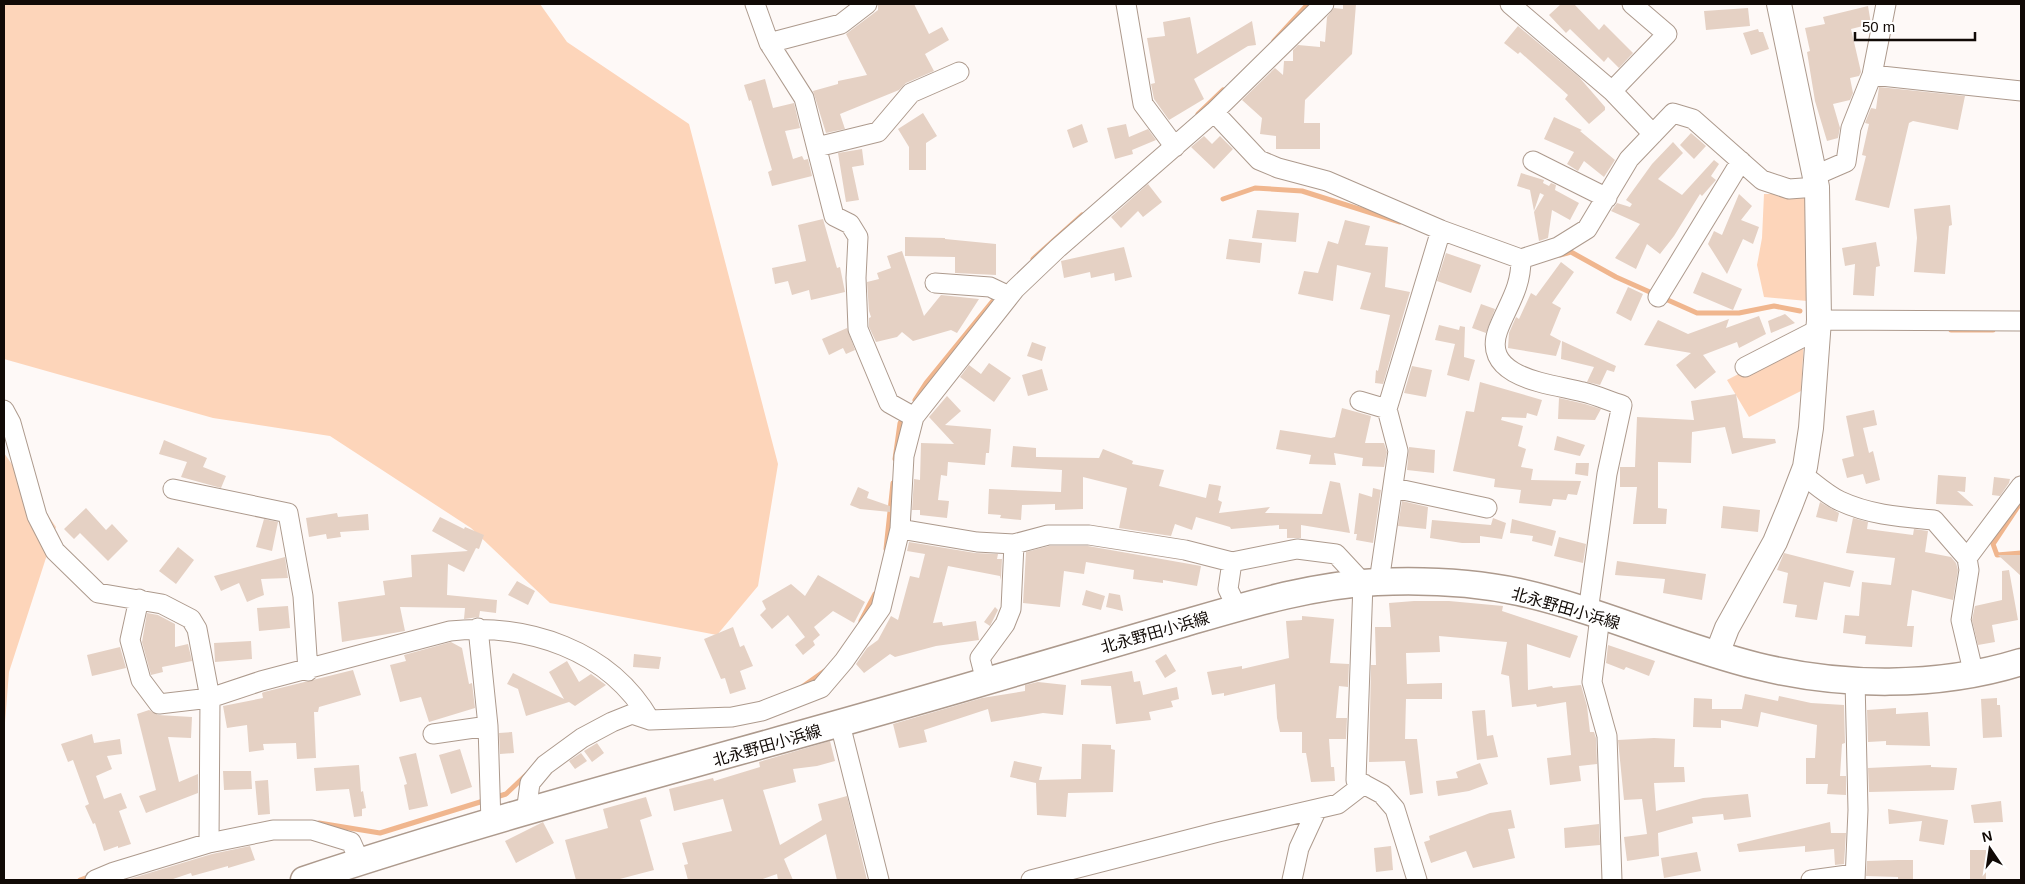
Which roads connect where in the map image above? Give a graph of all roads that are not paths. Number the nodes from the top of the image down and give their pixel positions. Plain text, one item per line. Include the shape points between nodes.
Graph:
1 (755, 4) edge
2 (867, 4) edge
3 (1126, 4) edge
4 (1324, 4) edge
5 (1510, 4) edge
6 (1632, 4) edge
7 (1779, 4) edge
8 (1886, 4) edge
9 (769, 43) junction
10 (959, 72) dead end
11 (1872, 75) junction
12 (1612, 91) junction
13 (2021, 91) edge
14 (1214, 112) junction
15 (1653, 134) junction
16 (816, 147) junction
17 (1175, 147) junction
18 (1534, 161) dead end
19 (1741, 161) junction
20 (1816, 181) junction
21 (1607, 198) junction
22 (1441, 230) junction
23 (1521, 266) junction
24 (935, 283) dead end
25 (1009, 296) junction
26 (1658, 297) dead end
27 (2021, 321) edge
28 (1819, 325) junction
29 (1745, 367) dead end
30 (1360, 401) dead end
31 (1387, 409) junction
32 (4, 410) edge
33 (914, 417) junction
34 (1802, 474) junction
35 (2021, 486) edge
36 (1394, 488) junction
37 (173, 489) dead end
38 (1487, 508) dead end
39 (900, 529) junction
40 (1014, 544) junction
41 (1967, 558) junction
42 (1232, 562) junction
43 (1371, 582) junction
44 (139, 599) junction
45 (1237, 608) junction
46 (1594, 614) junction
47 (478, 628) junction
48 (1717, 654) junction
49 (2021, 662) edge
50 (308, 670) junction
51 (1974, 675) junction
52 (1855, 680) junction
53 (986, 681) junction
54 (210, 698) junction
55 (762, 711) junction
56 (646, 714) junction
57 (840, 724) junction
58 (488, 726) junction
59 (434, 734) dead end
60 (774, 743) junction
61 (1364, 784) junction
62 (1317, 809) junction
63 (526, 813) junction
64 (491, 816) junction
65 (209, 836) junction
66 (360, 862) junction
67 (1855, 877) edge
68 (94, 880) edge
69 (304, 880) edge
70 (879, 880) edge
71 (1031, 880) edge
72 (1292, 880) edge
73 (1417, 880) edge
74 (1612, 880) edge
75 (1811, 880) edge

1 - 9 street
2 - 9 street via 841,24
3 - 17 street via 1142,104
4 - 14 street
5 - 12 street
6 - 12 street via 1666,34
7 - 20 street
8 - 11 street
9 - 16 street via 804,98
10 - 16 street via 911,93 878,132
11 - 13 street
11 - 20 street via 1851,128 1846,162
12 - 15 street
14 - 17 street
14 - 22 street via 1259,160 1327,181
15 - 19 street via 1673,113 1693,119
15 - 21 street via 1629,159
16 - 33 street via 834,216 850,224 858,237 858,329 889,402
17 - 25 street via 1058,248
18 - 21 street
19 - 20 street via 1762,180 1789,189
19 - 26 street
20 - 28 street
21 - 23 street via 1587,229
22 - 23 street
22 - 31 street
23 - 46 street via 1517,290 1494,346 1499,358 1518,376 1622,405 1607,474
24 - 25 street via 990,288
25 - 33 street
27 - 28 street
28 - 29 street
28 - 34 street via 1811,428
30 - 31 street
31 - 36 street via 1398,451
32 - 44 street via 11,423 37,516 54,551 98,593
33 - 39 street via 904,456
34 - 41 street via 1838,500 1864,510 1888,516 1934,520
34 - 48 street via 1775,542 1738,606
35 - 41 street
36 - 38 street
36 - 43 street
37 - 50 street via 288,513 303,596
39 - 40 street via 977,542
39 - 55 street via 881,608 844,661 821,688
40 - 42 street via 1048,535 1089,535 1184,550
40 - 53 street via 1011,610 1005,624 980,658
41 - 51 street via 1969,570 1962,620
42 - 43 street via 1297,549 1336,554
42 - 45 street via 1228,589
43 - 45 main road, 北永野田小浜線
43 - 46 main road, 北永野田小浜線 via 1458,583 1489,587 1521,592
43 - 61 street via 1356,780
44 - 54 street via 162,604 191,619 197,629
44 - 54 street via 130,640 141,680 159,704
45 - 53 main road, 北永野田小浜線
46 - 48 main road, 北永野田小浜線
46 - 74 street via 1592,682 1607,736 1610,762
47 - 50 street via 450,631
47 - 56 street via 520,633 591,658 619,681
47 - 58 street
48 - 52 main road, 北永野田小浜線 via 1758,666
49 - 51 main road, 北永野田小浜線
50 - 54 street
51 - 52 main road, 北永野田小浜線 via 1901,681
52 - 67 street via 1858,810
53 - 57 main road, 北永野田小浜線
54 - 65 street
55 - 56 street via 732,717
55 - 60 street
56 - 63 street via 632,714 612,722 582,738 545,766 530,783
57 - 60 main road, 北永野田小浜線
57 - 70 street
58 - 59 street
58 - 64 street
60 - 63 main road, 北永野田小浜線
61 - 62 street via 1338,804
61 - 73 street via 1382,794 1395,809
62 - 71 street
62 - 72 street via 1299,848
63 - 64 main road, 北永野田小浜線
64 - 66 main road, 北永野田小浜線
65 - 66 street via 312,830 351,842
65 - 68 street
66 - 69 main road, 北永野田小浜線
67 - 75 street

